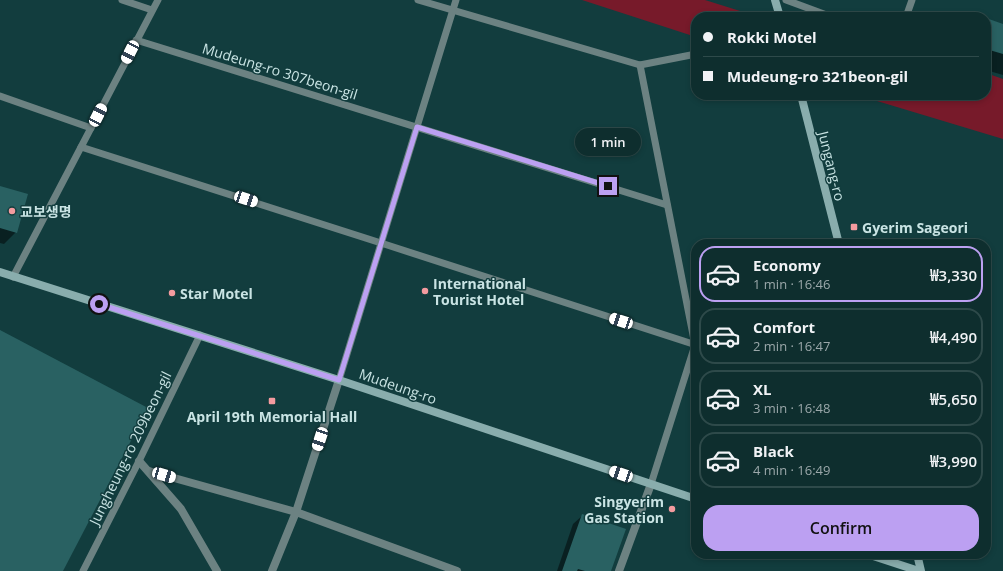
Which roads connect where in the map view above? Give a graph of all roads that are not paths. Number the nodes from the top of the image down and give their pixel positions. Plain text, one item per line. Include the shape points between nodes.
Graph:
1 (122, 0) edge
2 (158, 0) edge
3 (418, 0) edge
4 (456, 0) edge
5 (775, 0) edge
6 (786, 0) edge
7 (912, 0) edge
8 (152, 10) junction
9 (453, 11) junction
10 (779, 12) edge
11 (818, 12) edge
12 (908, 12) edge
13 (136, 40) junction
14 (691, 55) edge
15 (640, 65) junction
16 (0, 96) edge
17 (802, 100) edge
18 (417, 127) junction
19 (91, 128) junction
20 (81, 147) junction
21 (667, 205) junction
22 (837, 239) edge
23 (381, 242) junction
24 (0, 272) edge
25 (13, 277) junction
26 (691, 322) edge
27 (200, 335) junction
28 (691, 344) edge
29 (691, 361) edge
30 (339, 380) junction
31 (139, 461) junction
32 (149, 471) junction
33 (651, 484) junction
34 (691, 497) edge
35 (296, 512) junction
36 (883, 559) edge
37 (918, 559) edge
38 (83, 571) edge
39 (217, 571) edge
40 (272, 571) edge
41 (457, 571) edge
42 (619, 571) edge
43 (920, 571) edge

1 - 8 lane
2 - 8 lane
3 - 9 lane
4 - 9 lane
5 - 10 street
6 - 11 lane
7 - 12 lane
8 - 13 lane
9 - 15 lane
9 - 18 lane
13 - 18 lane, Mudeung-ro 307beon-gil
13 - 19 lane
14 - 15 lane
15 - 21 lane
16 - 19 lane
17 - 22 street, Jungang-ro
18 - 21 lane, Mudeung-ro 307beon-gil
18 - 23 lane
19 - 20 lane
20 - 23 lane
20 - 25 lane
21 - 26 lane
23 - 28 lane
23 - 30 lane
24 - 25 street, Mudeung-ro
25 - 27 street, Mudeung-ro
27 - 30 street, Mudeung-ro
27 - 31 lane, Jungheung-ro 209beon-gil
29 - 33 lane
30 - 33 street, Mudeung-ro
30 - 35 street
31 - 32 street
31 - 38 lane, Jungheung-ro 209beon-gil
32 - 35 street, Jungheung-ro 209beon-gil
32 - 39 street via 181,509
33 - 34 street, Mudeung-ro
33 - 42 street
35 - 40 street
35 - 41 street, Jungheung-ro 209beon-gil
36 - 43 street
37 - 43 street

